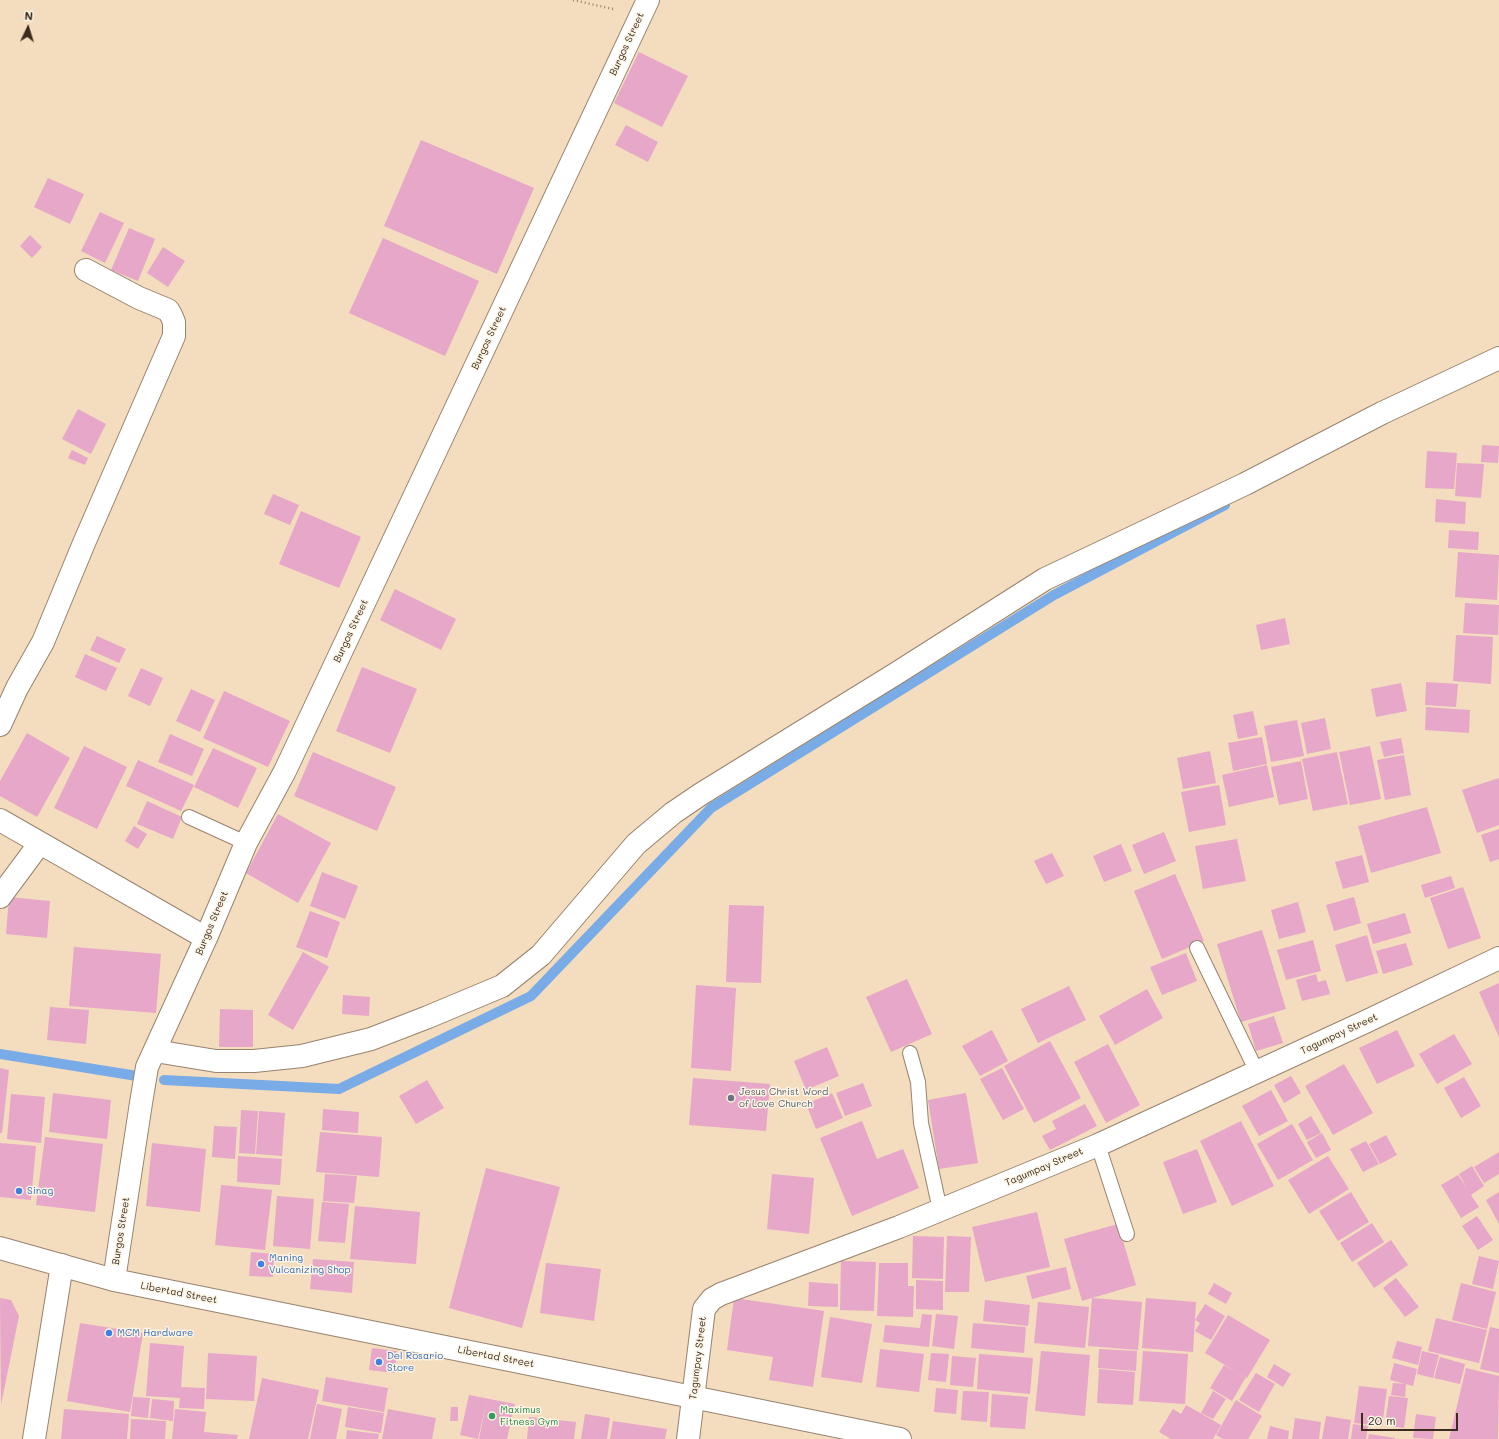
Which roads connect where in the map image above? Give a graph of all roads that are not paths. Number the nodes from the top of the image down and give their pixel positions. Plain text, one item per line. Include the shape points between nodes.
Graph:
1 (644, 7) edge
2 (86, 270) dead end
3 (1499, 358) edge
4 (0, 725) edge
5 (189, 817) dead end
6 (0, 820) edge
7 (40, 843) junction
8 (246, 843) junction
9 (0, 897) edge
10 (206, 938) junction
11 (1197, 948) dead end
12 (1499, 958) edge
13 (155, 1051) junction
14 (910, 1053) dead end
15 (1257, 1072) junction
16 (1098, 1145) junction
17 (940, 1210) junction
18 (1127, 1234) dead end
19 (0, 1248) edge
20 (62, 1265) junction
21 (114, 1280) junction
22 (693, 1397) junction
23 (34, 1439) edge
24 (688, 1439) edge
25 (900, 1439) edge

1 - 8 main road, Burgos Street via 288,764
2 - 4 main road via 168,310 174,322 174,336 43,642
3 - 13 main road via 1382,413 1245,484 1045,579 701,794 673,813 636,844 541,955 502,986 371,1039 302,1056 254,1061 216,1061
5 - 8 lane
6 - 7 main road
7 - 9 main road
7 - 10 main road
8 - 10 main road, Burgos Street
10 - 13 main road, Burgos Street
11 - 15 lane
12 - 15 main road, Tagumpay Street
13 - 21 main road, Burgos Street via 147,1067 140,1102
14 - 17 lane via 918,1082 921,1123
15 - 16 main road, Tagumpay Street
16 - 17 main road, Tagumpay Street
16 - 18 lane
17 - 22 main road, Tagumpay Street via 712,1299 704,1309
19 - 20 main road, Libertad Street
20 - 21 main road, Libertad Street
20 - 23 main road
21 - 22 main road, Libertad Street
22 - 24 main road, Tagumpay Street
22 - 25 main road, Libertad Street

